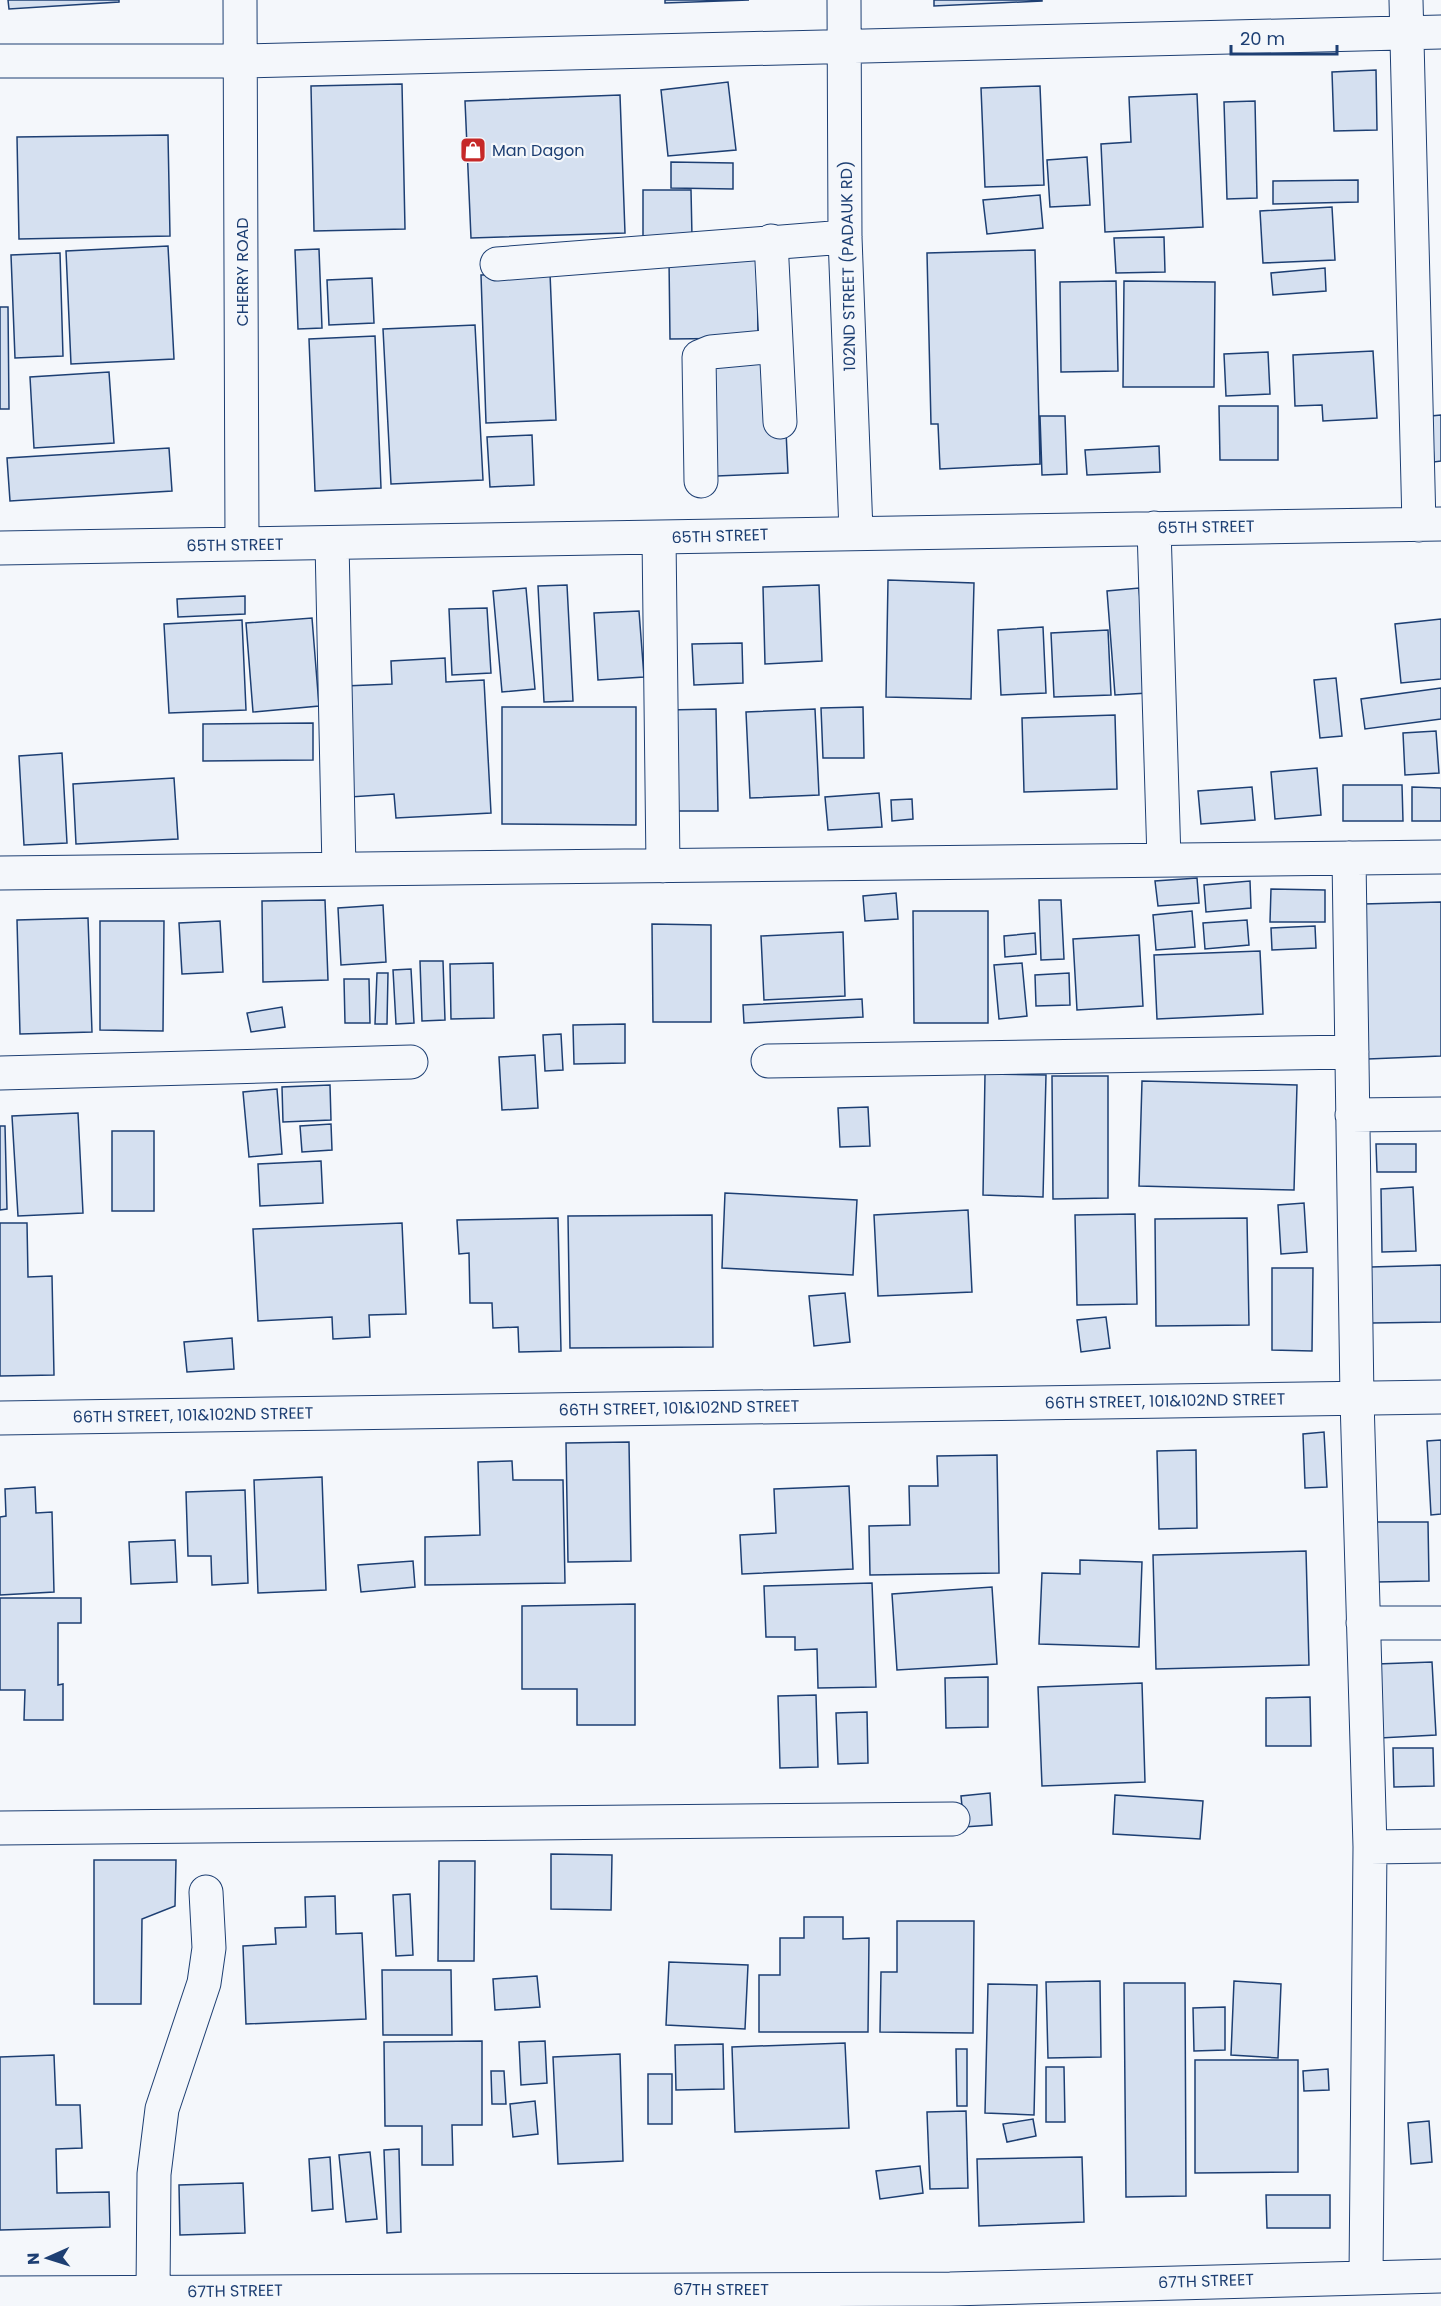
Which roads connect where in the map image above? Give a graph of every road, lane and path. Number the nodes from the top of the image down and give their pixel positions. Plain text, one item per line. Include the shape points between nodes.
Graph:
1 (240, 0) edge
2 (844, 0) edge
3 (1406, 0) edge
4 (1441, 32) edge
5 (1406, 33) junction
6 (846, 46) junction
7 (241, 61) junction
8 (0, 62) edge
9 (845, 237) junction
10 (771, 241) junction
11 (497, 264) dead end
12 (776, 346) junction
13 (780, 422) dead end
14 (701, 481) dead end
15 (1430, 524) edge
16 (1154, 528) junction
17 (856, 532) junction
18 (659, 537) junction
19 (332, 543) junction
20 (242, 544) junction
21 (0, 548) edge
22 (1441, 857) edge
23 (1349, 858) junction
24 (1164, 860) junction
25 (663, 866) junction
26 (339, 869) junction
27 (0, 873) edge
28 (1352, 1052) junction
29 (768, 1061) dead end
30 (411, 1062) dead end
31 (0, 1073) edge
32 (1441, 1114) edge
33 (1352, 1115) junction
34 (1441, 1397) edge
35 (1357, 1399) junction
36 (0, 1418) edge
37 (1363, 1623) junction
38 (1441, 1623) edge
39 (953, 1819) dead end
40 (0, 1828) edge
41 (1441, 1846) edge
42 (1370, 1847) junction
43 (206, 1892) dead end
44 (1366, 2276) junction
45 (1441, 2276) edge
46 (153, 2292) junction
47 (0, 2293) edge
48 (950, 2297) edge
49 (371, 2298) edge

1 - 7 street, CHERRY ROAD
2 - 6 street, 102ND STREET (PADAUK RD)
3 - 5 street
4 - 5 street
5 - 6 street
5 - 15 street
6 - 7 street
6 - 9 street, 102ND STREET (PADAUK RD)
7 - 8 street
7 - 20 street, CHERRY ROAD
9 - 10 street
9 - 17 street, 102ND STREET (PADAUK RD)
10 - 11 street
10 - 12 street
12 - 13 street
12 - 14 street via 711,352 699,357
15 - 16 street, 65TH STREET
16 - 17 street, 65TH STREET
16 - 24 street
17 - 18 street, 65TH STREET
18 - 19 street, 65TH STREET
18 - 25 street
19 - 20 street, 65TH STREET
19 - 26 street
20 - 21 street, 65TH STREET
22 - 23 street
23 - 24 street
23 - 28 street
24 - 25 street
25 - 26 street
26 - 27 street
28 - 29 street
28 - 33 street
30 - 31 street
32 - 33 street
33 - 35 street
34 - 35 street, 66TH STREET, 101&102ND STREET
35 - 36 street, 66TH STREET, 101&102ND STREET
35 - 37 street
37 - 38 street
37 - 42 street
39 - 40 street
41 - 42 street
42 - 44 street
43 - 46 street via 208,1948 204,1983 162,2109 154,2174
44 - 45 street, 67TH STREET
44 - 48 street, 67TH STREET
46 - 47 street, 67TH STREET
46 - 49 street, 67TH STREET
48 - 49 street, 67TH STREET

